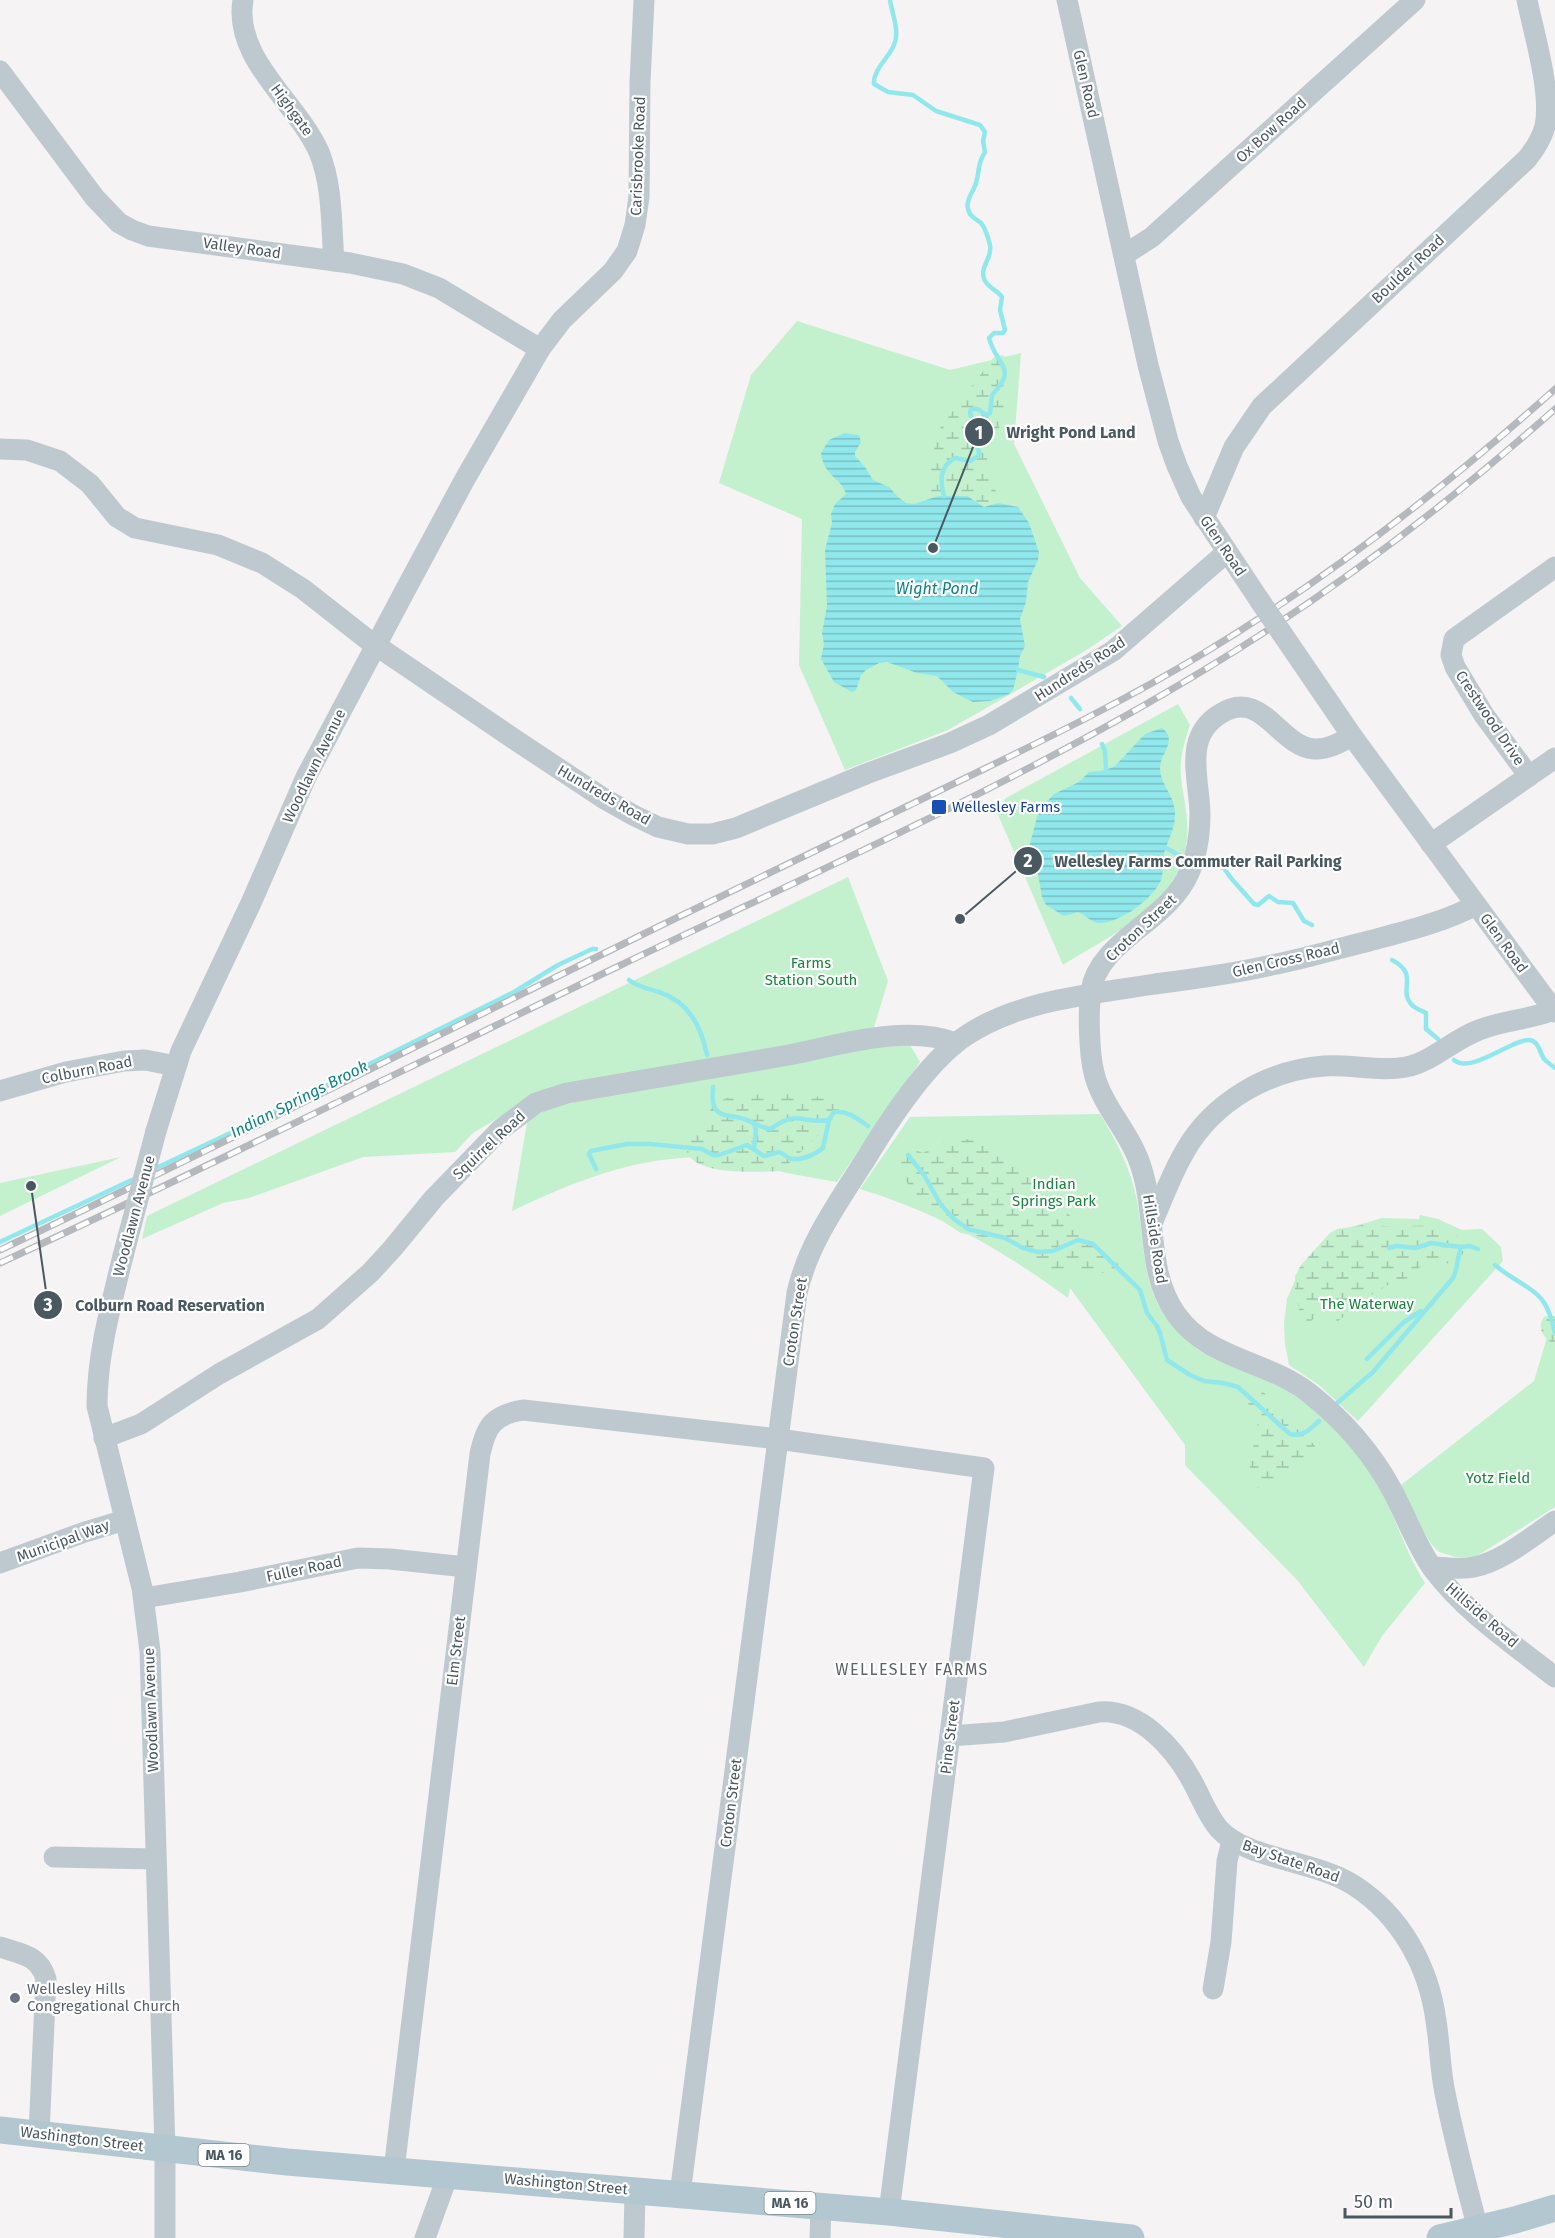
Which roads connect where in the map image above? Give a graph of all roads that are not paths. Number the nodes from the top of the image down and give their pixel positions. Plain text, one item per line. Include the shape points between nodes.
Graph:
1 (243, 0) edge
2 (644, 0) edge
3 (1067, 0) edge
4 (1415, 0) edge
5 (1527, 0) edge
6 (0, 71) edge
7 (1550, 119) edge
8 (1124, 255) junction
9 (334, 261) junction
10 (540, 349) junction
11 (0, 449) edge
12 (1204, 518) junction
13 (1227, 552) junction
14 (1555, 567) edge
15 (377, 646) junction
16 (1352, 736) junction
17 (1555, 758) edge
18 (1529, 776) junction
19 (1431, 844) junction
20 (1476, 905) junction
21 (1090, 994) junction
22 (1554, 1011) edge
23 (956, 1043) junction
24 (176, 1066) junction
25 (0, 1091) edge
26 (1177, 1164) junction
27 (1142, 1169) junction
28 (1152, 1222) junction
29 (104, 1438) junction
30 (778, 1439) junction
31 (125, 1520) junction
32 (1555, 1521) edge
33 (0, 1563) edge
34 (1481, 1565) junction
35 (466, 1567) junction
36 (1432, 1567) junction
37 (1456, 1595) junction
38 (144, 1598) junction
39 (1555, 1677) edge
40 (950, 1736) junction
41 (1232, 1841) junction
42 (54, 1857) dead end
43 (155, 1859) junction
44 (0, 1947) edge
45 (1213, 1989) dead end
46 (0, 2130) edge
47 (39, 2134) junction
48 (165, 2149) junction
49 (394, 2170) junction
50 (448, 2175) junction
51 (635, 2190) junction
52 (680, 2194) junction
53 (821, 2206) junction
54 (1555, 2208) edge
55 (889, 2212) junction
56 (1478, 2229) junction
57 (1047, 2233) edge
58 (165, 2238) edge
59 (425, 2238) edge
60 (634, 2238) edge
61 (819, 2238) edge
62 (1131, 2238) edge
63 (1440, 2238) edge

1 - 9 street, Highgate via 242,24 247,40 274,86 309,133 323,164
2 - 10 street, Carisbrooke Road via 639,197 633,237 621,262 569,313
3 - 8 street, Glen Road
4 - 8 street, Ox Bow Road via 1152,237
5 - 7 street, Boulder Road
6 - 9 street, Valley Road via 95,198 124,226 148,236
7 - 12 street, Boulder Road via 1527,159 1262,406 1228,458
8 - 12 street, Glen Road via 1168,441 1186,487
9 - 10 street, Valley Road via 422,280
10 - 15 street, Woodlawn Avenue via 461,486
11 - 15 street, Hundreds Road via 32,451 65,465 90,484 117,517 135,528 218,545 262,563
12 - 13 street, Glen Road
13 - 15 street, Hundreds Road via 1113,651 977,731 712,834 666,829 621,809
13 - 16 street, Glen Road, bridge
14 - 18 street, Crestwood Drive via 1454,639 1451,655 1484,715
15 - 24 street, Woodlawn Avenue via 306,777
16 - 19 street, Glen Road
16 - 21 street, Croton Street via 1325,748 1307,748 1259,712 1241,706 1210,722 1200,735 1196,750 1200,819 1188,875 1169,903 1106,959 1095,975
17 - 18 street
18 - 19 street
19 - 20 street, Glen Road
20 - 21 street, Glen Cross Road via 1434,924 1287,962
20 - 22 street, Glen Road
21 - 23 street, Croton Street via 1012,1014
21 - 27 street, Hillside Road via 1094,1073 1133,1144
22 - 26 street via 1476,1031 1409,1067 1318,1067 1267,1080 1214,1115
23 - 29 street, Squirrel Road via 918,1035 830,1045 536,1103 500,1130 434,1198 370,1273 326,1313 141,1424
23 - 30 street, Croton Street via 892,1119 809,1255 797,1293
24 - 25 street, Colburn Road via 152,1060 124,1061
24 - 29 street, Woodlawn Avenue, bridge via 103,1336 97,1406
26 - 27 street
26 - 28 street
27 - 28 street, Hillside Road
28 - 36 street, Hillside Road via 1160,1282 1184,1324 1213,1347 1293,1381 1333,1414 1382,1472
29 - 31 street, Woodlawn Avenue
30 - 35 street, Elm Street via 532,1411 506,1412 493,1421 484,1435
30 - 40 street, Pine Street via 984,1468
30 - 52 street, Croton Street
31 - 33 street, Municipal Way
31 - 38 street, Woodlawn Avenue
32 - 34 street
34 - 36 street
34 - 37 street
35 - 38 street, Fuller Road via 358,1558
35 - 49 street, Elm Street
36 - 37 street, Hillside Road
37 - 39 street, Hillside Road
38 - 43 street, Woodlawn Avenue via 150,1659
40 - 41 street, Bay State Road via 1004,1732 1099,1712 1124,1714 1169,1749 1186,1771 1214,1823
40 - 55 street, Pine Street
41 - 45 street
41 - 56 street, Bay State Road via 1316,1867 1352,1884 1383,1909 1415,1951 1434,2005 1445,2094
42 - 43 street
43 - 48 street, Woodlawn Avenue
44 - 47 street via 36,1960 46,1979
46 - 47 main road, Washington Street / MA 16
47 - 48 main road, Washington Street / MA 16
48 - 49 main road, Washington Street / MA 16
48 - 58 street, Woodlawn Avenue
49 - 50 main road, Washington Street / MA 16
50 - 51 main road, Washington Street / MA 16
50 - 59 street
51 - 52 main road, Washington Street / MA 16
51 - 60 street
52 - 53 main road, Washington Street / MA 16
53 - 55 main road, Washington Street / MA 16
53 - 61 street
54 - 56 main road
55 - 57 main road, Washington Street / MA 16
56 - 63 main road
57 - 62 main road, Washington Street / MA 16

